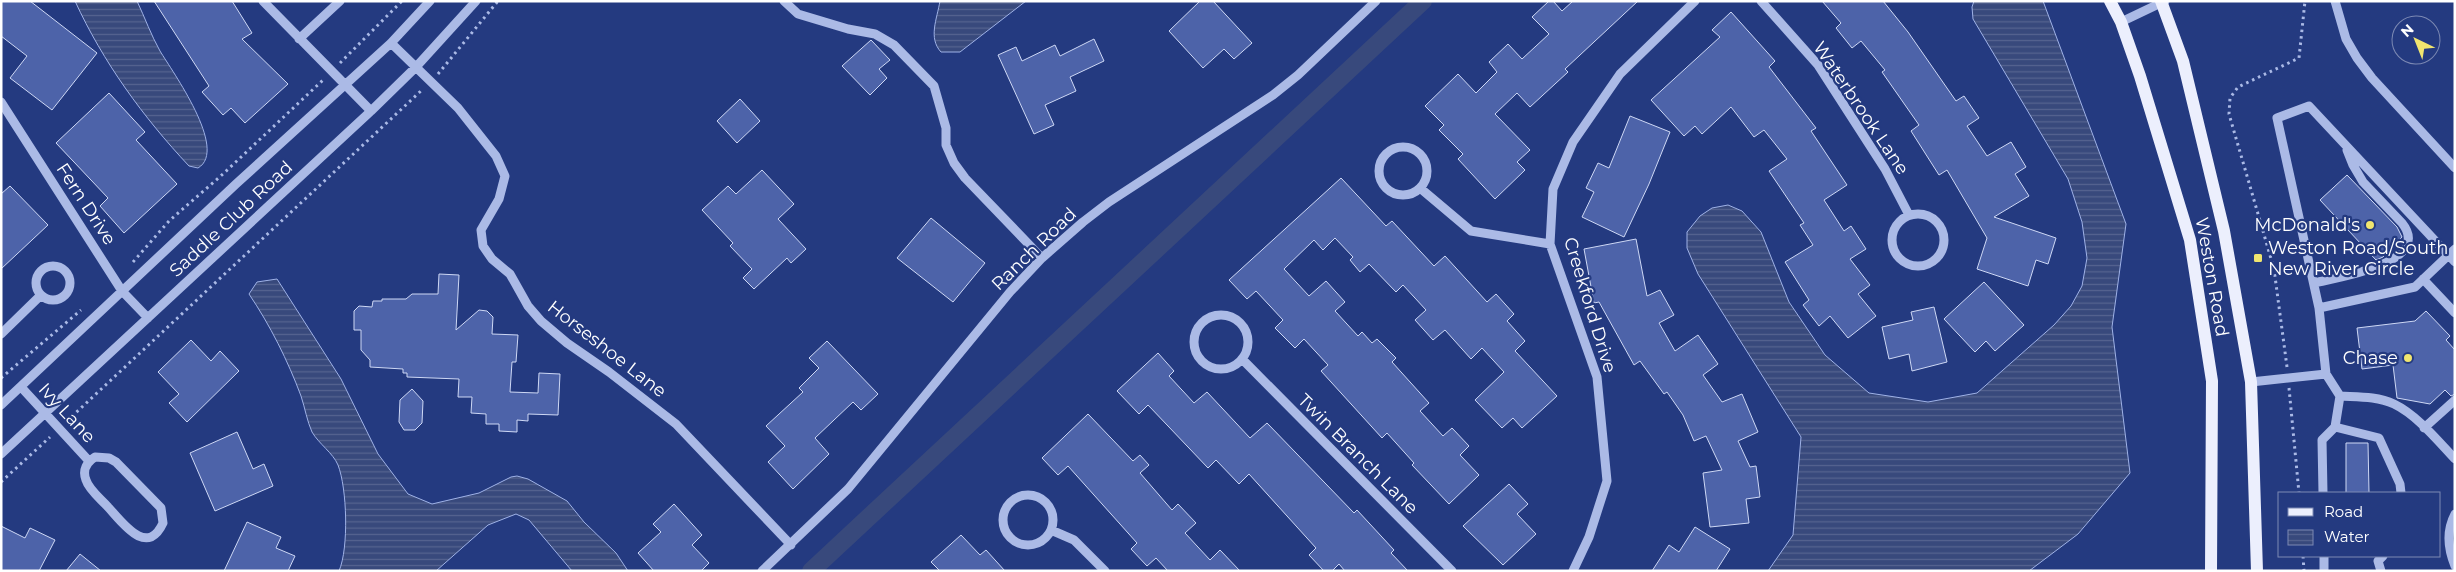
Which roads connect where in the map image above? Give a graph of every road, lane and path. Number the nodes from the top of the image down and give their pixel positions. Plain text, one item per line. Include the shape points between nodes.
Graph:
1 (263, 1) edge
2 (340, 1) edge
3 (402, 1) edge
4 (430, 1) edge
5 (476, 1) edge
6 (498, 1) edge
7 (784, 1) edge
8 (1376, 1) edge
9 (1694, 1) edge
10 (1761, 1) edge
11 (2110, 1) edge
12 (2305, 1) edge
13 (2335, 1) edge
14 (2163, 2) edge
15 (2121, 22) junction
16 (299, 39) junction
17 (391, 43) junction
18 (416, 67) junction
19 (332, 71) junction
20 (431, 82) junction
21 (346, 85) junction
22 (1, 102) edge
23 (371, 111) junction
24 (2346, 145) junction
25 (2455, 168) edge
26 (1420, 188) junction
27 (1908, 215) junction
28 (1550, 244) junction
29 (2451, 252) edge
30 (1042, 258) junction
31 (2455, 262) edge
32 (2423, 279) junction
33 (116, 280) junction
34 (2314, 283) junction
35 (122, 291) junction
36 (40, 296) dead end
37 (87, 305) dead end
38 (2320, 308) junction
39 (2455, 313) edge
40 (148, 318) junction
41 (1, 334) edge
42 (1242, 359) junction
43 (2326, 374) junction
44 (1, 378) edge
45 (2288, 378) junction
46 (2251, 382) junction
47 (20, 386) junction
48 (2340, 396) junction
49 (2455, 400) edge
50 (1, 405) edge
51 (45, 414) junction
52 (2335, 427) junction
53 (59, 428) junction
54 (2424, 428) junction
55 (1, 454) edge
56 (2455, 459) edge
57 (89, 461) junction
58 (1, 482) edge
59 (2299, 492) edge
60 (2323, 492) edge
61 (2401, 492) edge
62 (2455, 514) edge
63 (1050, 530) junction
64 (791, 545) junction
65 (2303, 557) edge
66 (2324, 557) edge
67 (2382, 557) edge
68 (2455, 566) edge
69 (762, 571) edge
70 (1105, 571) edge
71 (1452, 571) edge
72 (1574, 571) edge
73 (2212, 571) edge
74 (2257, 571) edge
75 (2304, 571) edge
76 (2324, 571) edge
77 (2381, 571) edge

1 - 16 street
2 - 16 street
3 - 19 path
4 - 17 street, Saddle Club Road
5 - 18 street, Saddle Club Road
6 - 20 path via 450,63
7 - 30 street via 798,14 875,34 894,45 934,86 946,128 946,145 954,164
8 - 30 street, Ranch Road via 1273,95 1110,202
9 - 28 street, Creekford Drive via 1620,74 1573,142 1553,189
10 - 27 street, Waterbrook Lane via 1818,65 1885,169
11 - 15 main road, Weston Road
12 - 45 path via 2299,58 2238,87 2230,98 2229,114 2274,269
13 - 25 street via 2346,39 2357,58
14 - 15 street
14 - 46 main road, Weston Road via 2183,61 2224,231
15 - 73 main road, Weston Road via 2190,240 2212,381
16 - 19 street
17 - 18 street, Horseshoe Lane
17 - 21 street, Saddle Club Road
18 - 20 street, Horseshoe Lane
18 - 23 street, Saddle Club Road
19 - 21 street
19 - 33 path via 169,221
20 - 53 path
20 - 64 street, Horseshoe Lane via 458,108 496,156 505,176 499,199 481,230 483,246 492,259 510,274 528,306 567,342 676,424
21 - 23 street
21 - 35 street, Saddle Club Road
22 - 33 street, Fern Drive
23 - 40 street, Saddle Club Road
24 - 29 street
24 - 34 street via 2357,173 2408,229 2408,238 2403,250 2382,266
24 - 34 street via 2309,106 2277,118
26 - 26 street via 1427,174 1425,160 1420,153 1407,147 1386,153 1379,167 1379,175 1386,188 1400,195
26 - 28 street via 1471,231
27 - 27 street via 1896,225 1891,241 1893,249 1910,265 1926,265 1940,254 1944,239 1942,231 1925,214
28 - 72 street, Creekford Drive via 1597,377 1607,481
29 - 31 street
29 - 32 street
30 - 64 street, Ranch Road via 1010,292 848,489
32 - 38 street via 2415,287
32 - 39 street
33 - 35 street, Fern Drive
34 - 38 street
35 - 40 street, Fern Drive
35 - 47 street, Saddle Club Road
36 - 41 street
37 - 44 path
38 - 43 street
40 - 51 street, Saddle Club Road
42 - 42 street via 1247,335 1238,321 1223,315 1200,324 1194,340 1203,363 1219,369 1235,365
42 - 71 street, Twin Branch Lane
43 - 45 street
43 - 48 street
45 - 46 street
45 - 59 path
46 - 74 main road, Weston Road
47 - 50 street, Saddle Club Road
47 - 51 street, Ivy Lane
48 - 52 street
48 - 54 street via 2371,397 2394,404
49 - 54 street
51 - 53 street, Ivy Lane
51 - 55 street, Saddle Club Road
52 - 60 street via 2322,440
52 - 61 street via 2380,438
53 - 57 street, Ivy Lane
53 - 58 path
54 - 56 street
57 - 57 street, Ivy Lane via 85,474 89,486 135,535 154,535 162,523 163,514 158,504 116,462 102,457
62 - 68 street via 2448,544
63 - 63 street via 1052,515 1038,497 1022,496 1005,510 1006,533 1018,543 1040,542
63 - 70 street via 1074,540
64 - 69 street, Ranch Road
65 - 75 path
66 - 76 street
67 - 77 street via 2378,561

